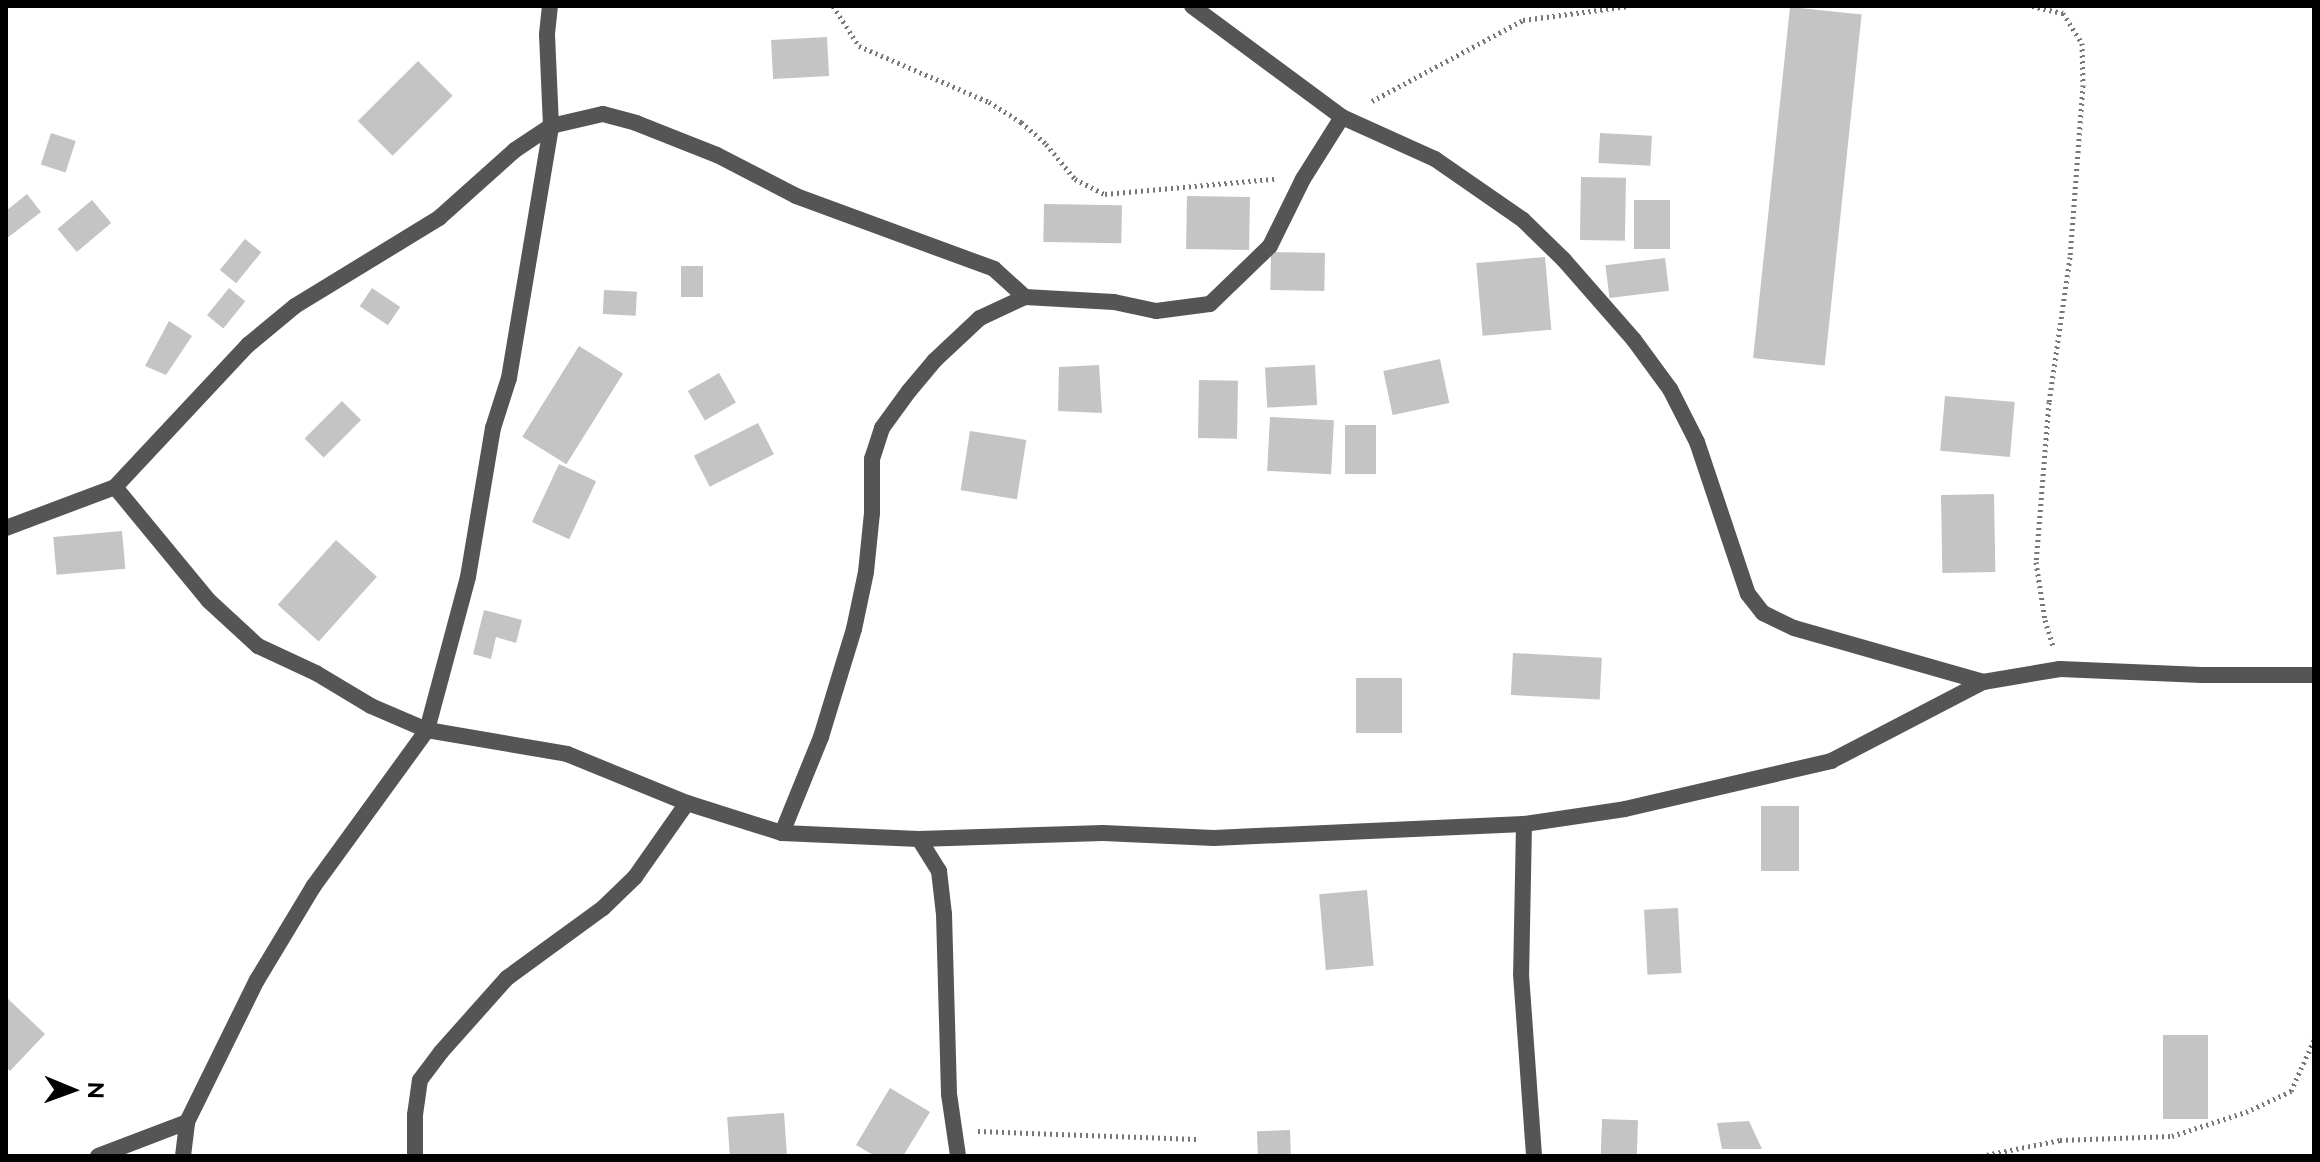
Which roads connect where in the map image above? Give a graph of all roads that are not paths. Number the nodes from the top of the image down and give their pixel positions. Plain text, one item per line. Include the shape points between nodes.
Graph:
1 (550, 6) edge
2 (1192, 6) edge
3 (1342, 117) junction
4 (551, 126) junction
5 (1025, 297) junction
6 (115, 487) junction
7 (6, 528) edge
8 (2314, 675) edge
9 (1983, 682) junction
10 (427, 730) junction
11 (687, 803) junction
12 (1524, 824) junction
13 (782, 833) junction
14 (919, 839) junction
15 (187, 1122) junction
16 (98, 1156) edge
17 (183, 1156) edge
18 (415, 1156) edge
19 (958, 1156) edge
20 (1534, 1156) edge

1 - 4 street
2 - 3 street
3 - 5 street via 1270,246 1210,304 1156,311 1101,301
3 - 9 street via 1435,159 1523,220 1634,340 1670,389 1697,442 1748,594 1763,613 1794,628
4 - 5 street via 603,114 636,123 717,155 796,196 994,269
4 - 6 street via 515,150 439,218 295,306 229,366
4 - 10 street via 509,378 493,428 468,577
5 - 13 street via 980,318 934,361 882,428 872,459 866,572 854,629 821,737
6 - 7 street
6 - 10 street via 208,600 258,646
8 - 9 street via 2060,669
9 - 12 street via 1831,761 1639,806
10 - 11 street via 567,754
10 - 15 street via 313,887 257,980
11 - 13 street
11 - 18 street via 635,877 603,908 507,978 441,1052 420,1080
12 - 14 street via 1214,838 1103,833
12 - 20 street via 1521,974
13 - 14 street
14 - 19 street via 939,871
15 - 16 street
15 - 17 street

